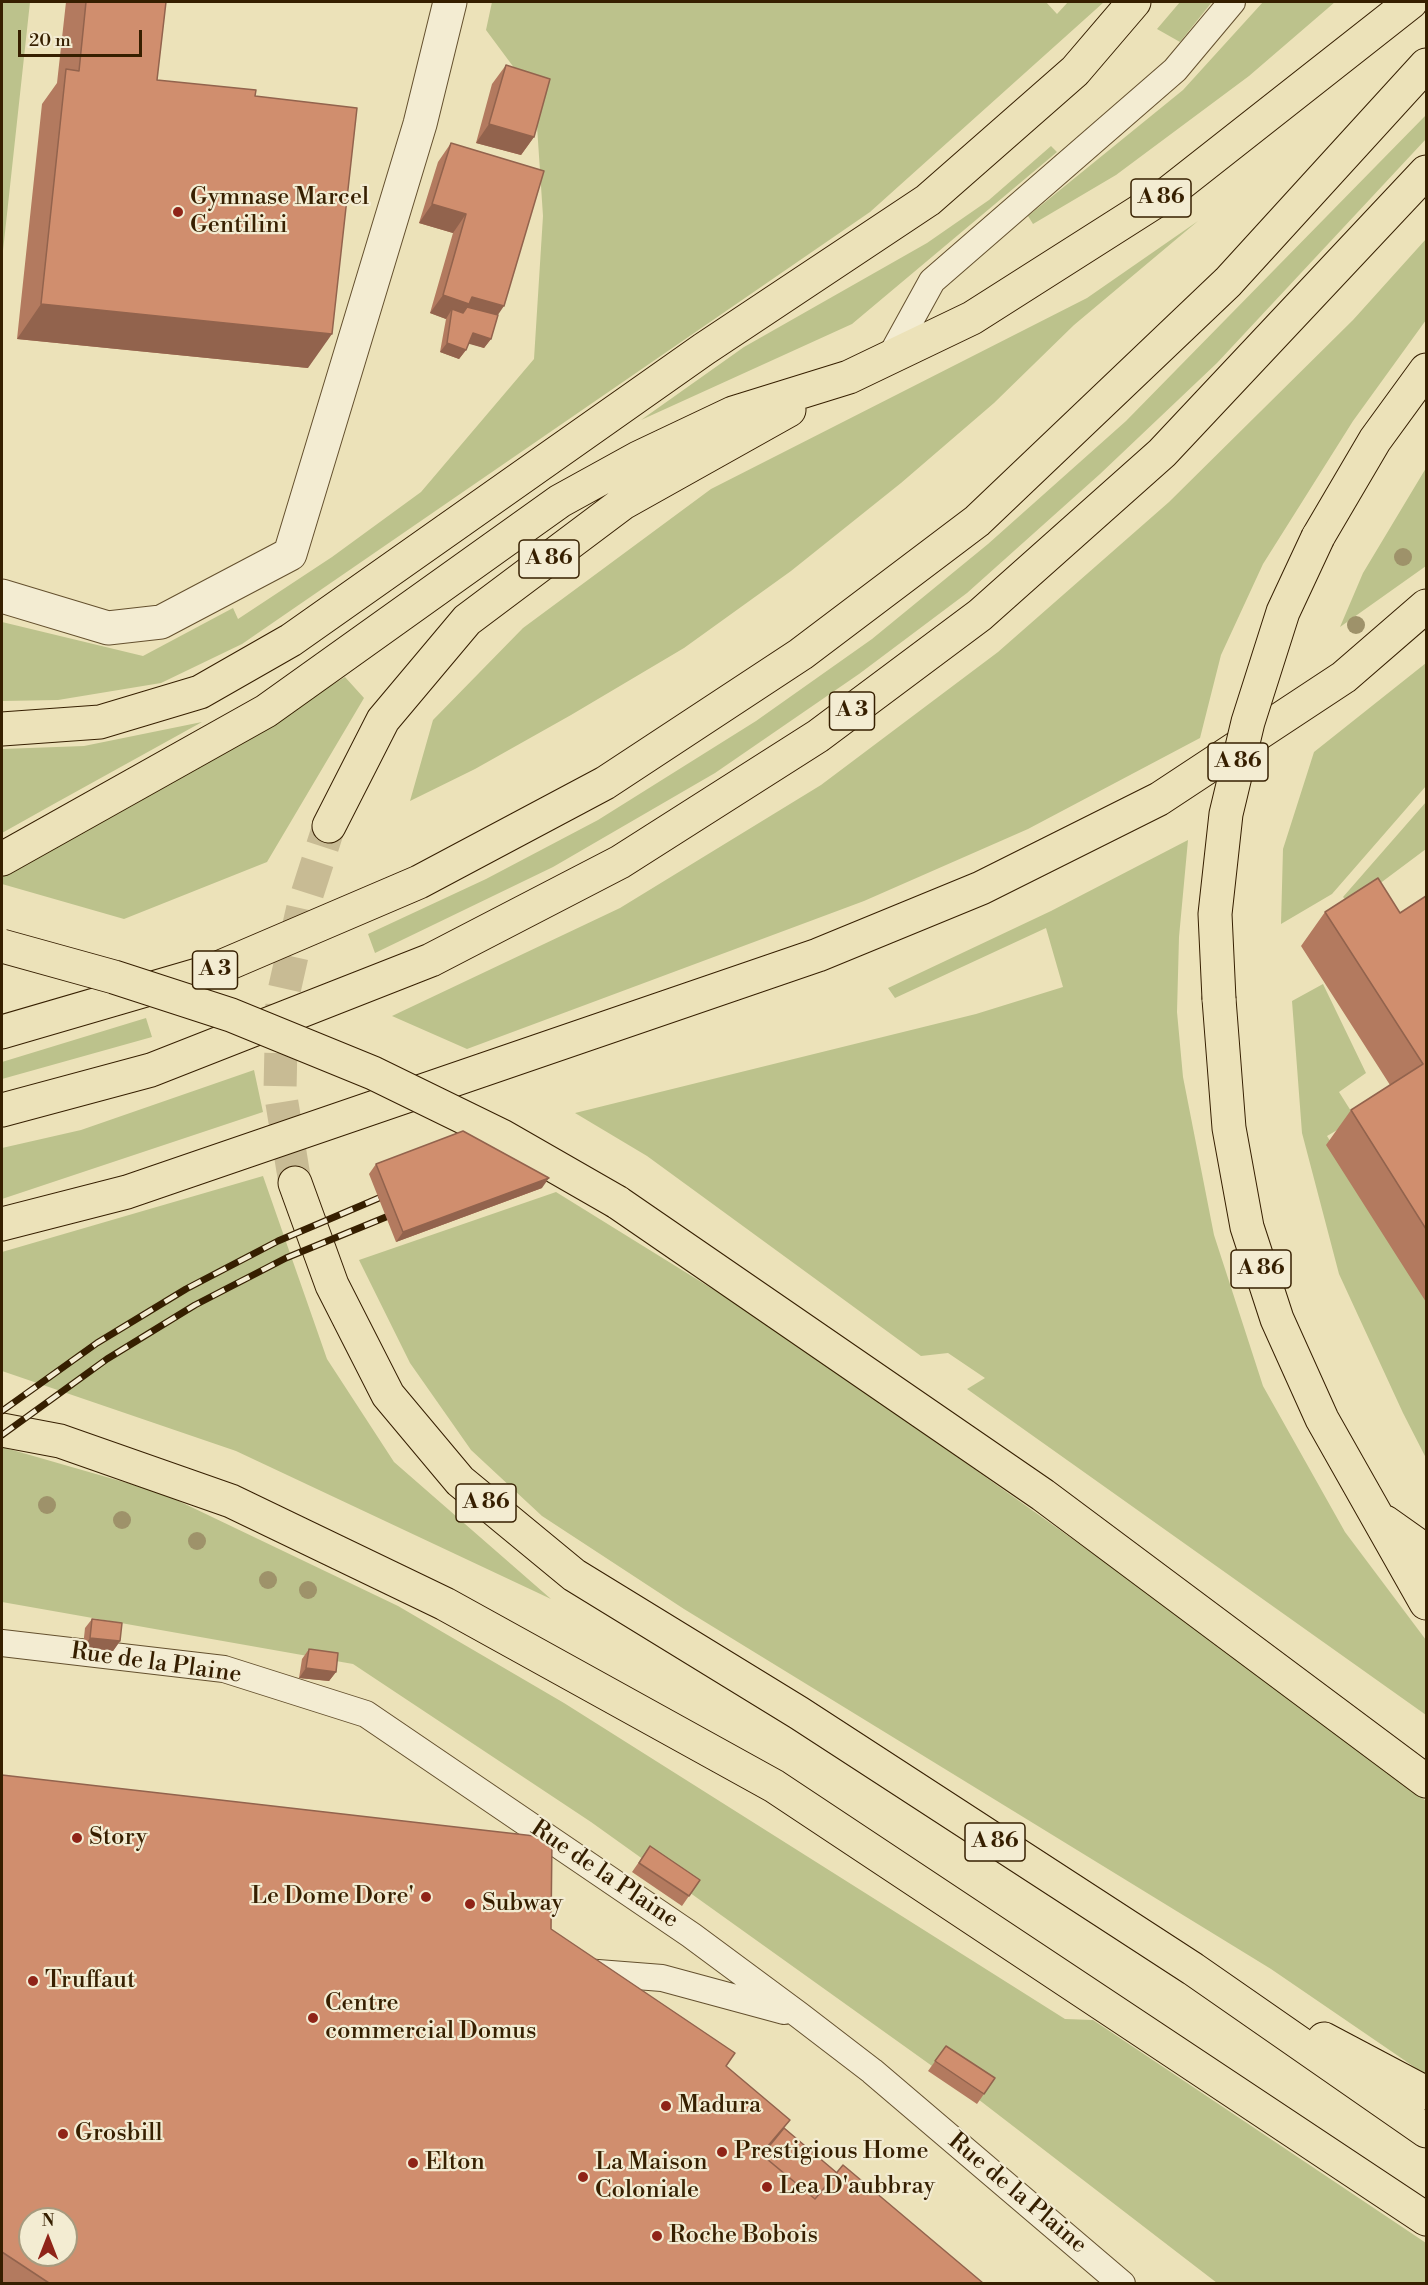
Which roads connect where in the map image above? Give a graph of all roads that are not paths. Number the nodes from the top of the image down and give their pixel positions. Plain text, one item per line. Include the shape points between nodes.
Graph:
1 (450, 2) edge
2 (1134, 2) edge
3 (1232, 2) edge
4 (1412, 2) edge
5 (1426, 65) edge
6 (1426, 172) edge
7 (888, 361) junction
8 (1426, 370) edge
9 (849, 377) junction
10 (2, 596) edge
11 (1426, 606) edge
12 (2, 729) edge
13 (329, 826) tunnel mouth
14 (2, 859) edge
15 (2, 946) edge
16 (2, 1032) edge
17 (2, 1110) edge
18 (295, 1183) tunnel mouth
19 (2, 1224) edge
20 (2, 1430) edge
21 (1376, 1516) junction
22 (1426, 1551) edge
23 (1426, 1603) edge
24 (2, 1643) edge
25 (1426, 1782) edge
26 (1193, 1969) junction
27 (558, 1970) edge
28 (799, 2015) junction
29 (1426, 2093) edge
30 (1426, 2131) edge
31 (1426, 2218) edge
32 (1122, 2283) edge

1 - 10 street via 420,124 290,554 160,622 108,628
2 - 12 highway via 1075,71 928,200 704,350 291,640 200,692 100,722
3 - 7 lane via 1175,70 932,281
4 - 7 highway, A 86 via 1167,194 972,318
5 - 16 highway, A 3 via 1228,282 977,521 801,654 605,783 419,882 211,971
6 - 17 highway, A 3 via 1162,453 980,615 818,736 620,862 431,960 151,1070
7 - 9 highway, A 86
8 - 21 highway, A 86, bridge via 1375,440 1318,537 1283,612 1248,722 1226,814 1215,914 1229,1128 1247,1227 1277,1319 1322,1419
9 - 13 highway, A 86 via 623,503 467,621 383,720
9 - 14 highway via 733,413 560,501 266,711
11 - 19 highway via 1344,677 1159,799 981,888 818,955 127,1192
15 - 25 highway, bridge via 231,1015 373,1073 502,1136 617,1202 1043,1495
18 - 26 highway, A 86 via 332,1285 388,1395 460,1481 574,1575 799,1713
20 - 31 highway via 60,1441 231,1501 456,1610 774,1786
21 - 22 highway
21 - 23 highway, A 86
24 - 28 lane, Rue de la Plaine via 224,1669 366,1714 691,1935
26 - 29 highway
26 - 30 highway, A 86
27 - 28 lane via 662,1978
28 - 32 lane, Rue de la Plaine via 872,2071

